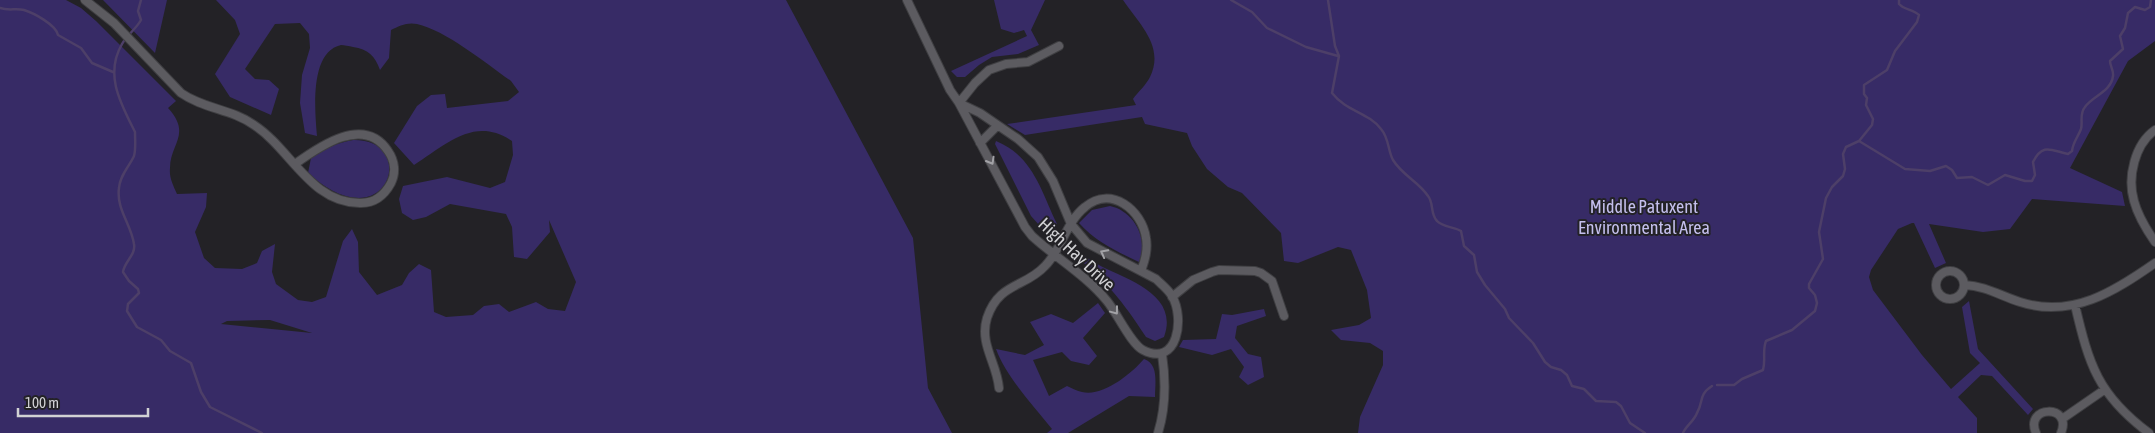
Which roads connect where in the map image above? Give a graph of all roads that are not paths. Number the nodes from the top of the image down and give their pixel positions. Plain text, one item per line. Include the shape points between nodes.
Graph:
1 (85, 0) edge
2 (907, 0) edge
3 (1059, 46) dead end
4 (959, 103) junction
5 (997, 126) junction
6 (2155, 130) edge
7 (980, 142) junction
8 (295, 164) junction
9 (1071, 224) junction
10 (2155, 242) edge
11 (1053, 256) junction
12 (2155, 262) edge
13 (1141, 271) junction
14 (1965, 284) dead end
15 (1172, 297) junction
16 (2075, 305) junction
17 (1284, 316) dead end
18 (1162, 354) junction
19 (999, 388) dead end
20 (2104, 390) junction
21 (2062, 419) junction
22 (1158, 433) edge
23 (2036, 433) edge
24 (2061, 433) edge
25 (2149, 433) edge

1 - 8 street via 114,23 182,93 252,123
2 - 4 street, High Hay Drive
3 - 4 street via 1028,62 989,70
4 - 5 street, High Hay Drive
4 - 7 street, High Hay Drive
5 - 7 street
5 - 9 street, High Hay Drive via 1038,157 1053,181
6 - 10 street via 2140,148 2132,173 2132,185 2139,215
7 -> 11 street, High Hay Drive via 1025,227
8 - 8 street via 324,192 356,203 366,203 382,196 393,180 393,161 385,146 374,138 360,135 338,138
9 - 11 street
13 -> 9 street, High Hay Drive via 1087,243
9 - 13 street via 1086,206 1102,199 1121,202 1129,207 1140,220 1146,238 1146,256
11 -> 18 street, High Hay Drive via 1080,275 1106,300 1141,349
11 - 19 street via 1035,275 1004,292 990,310 984,338
12 - 16 street via 2120,287 2095,300
13 - 15 street, High Hay Drive via 1156,279
14 - 16 street via 2033,306 2059,308
15 - 17 street via 1194,280 1212,272 1255,271 1272,281
15 - 18 street, High Hay Drive via 1178,314 1178,332 1170,349
16 - 20 street via 2087,355
18 - 22 street via 1166,387
20 - 21 street
20 - 25 street via 2115,404
21 - 23 street via 2052,412 2041,413 2035,420
21 - 24 street

